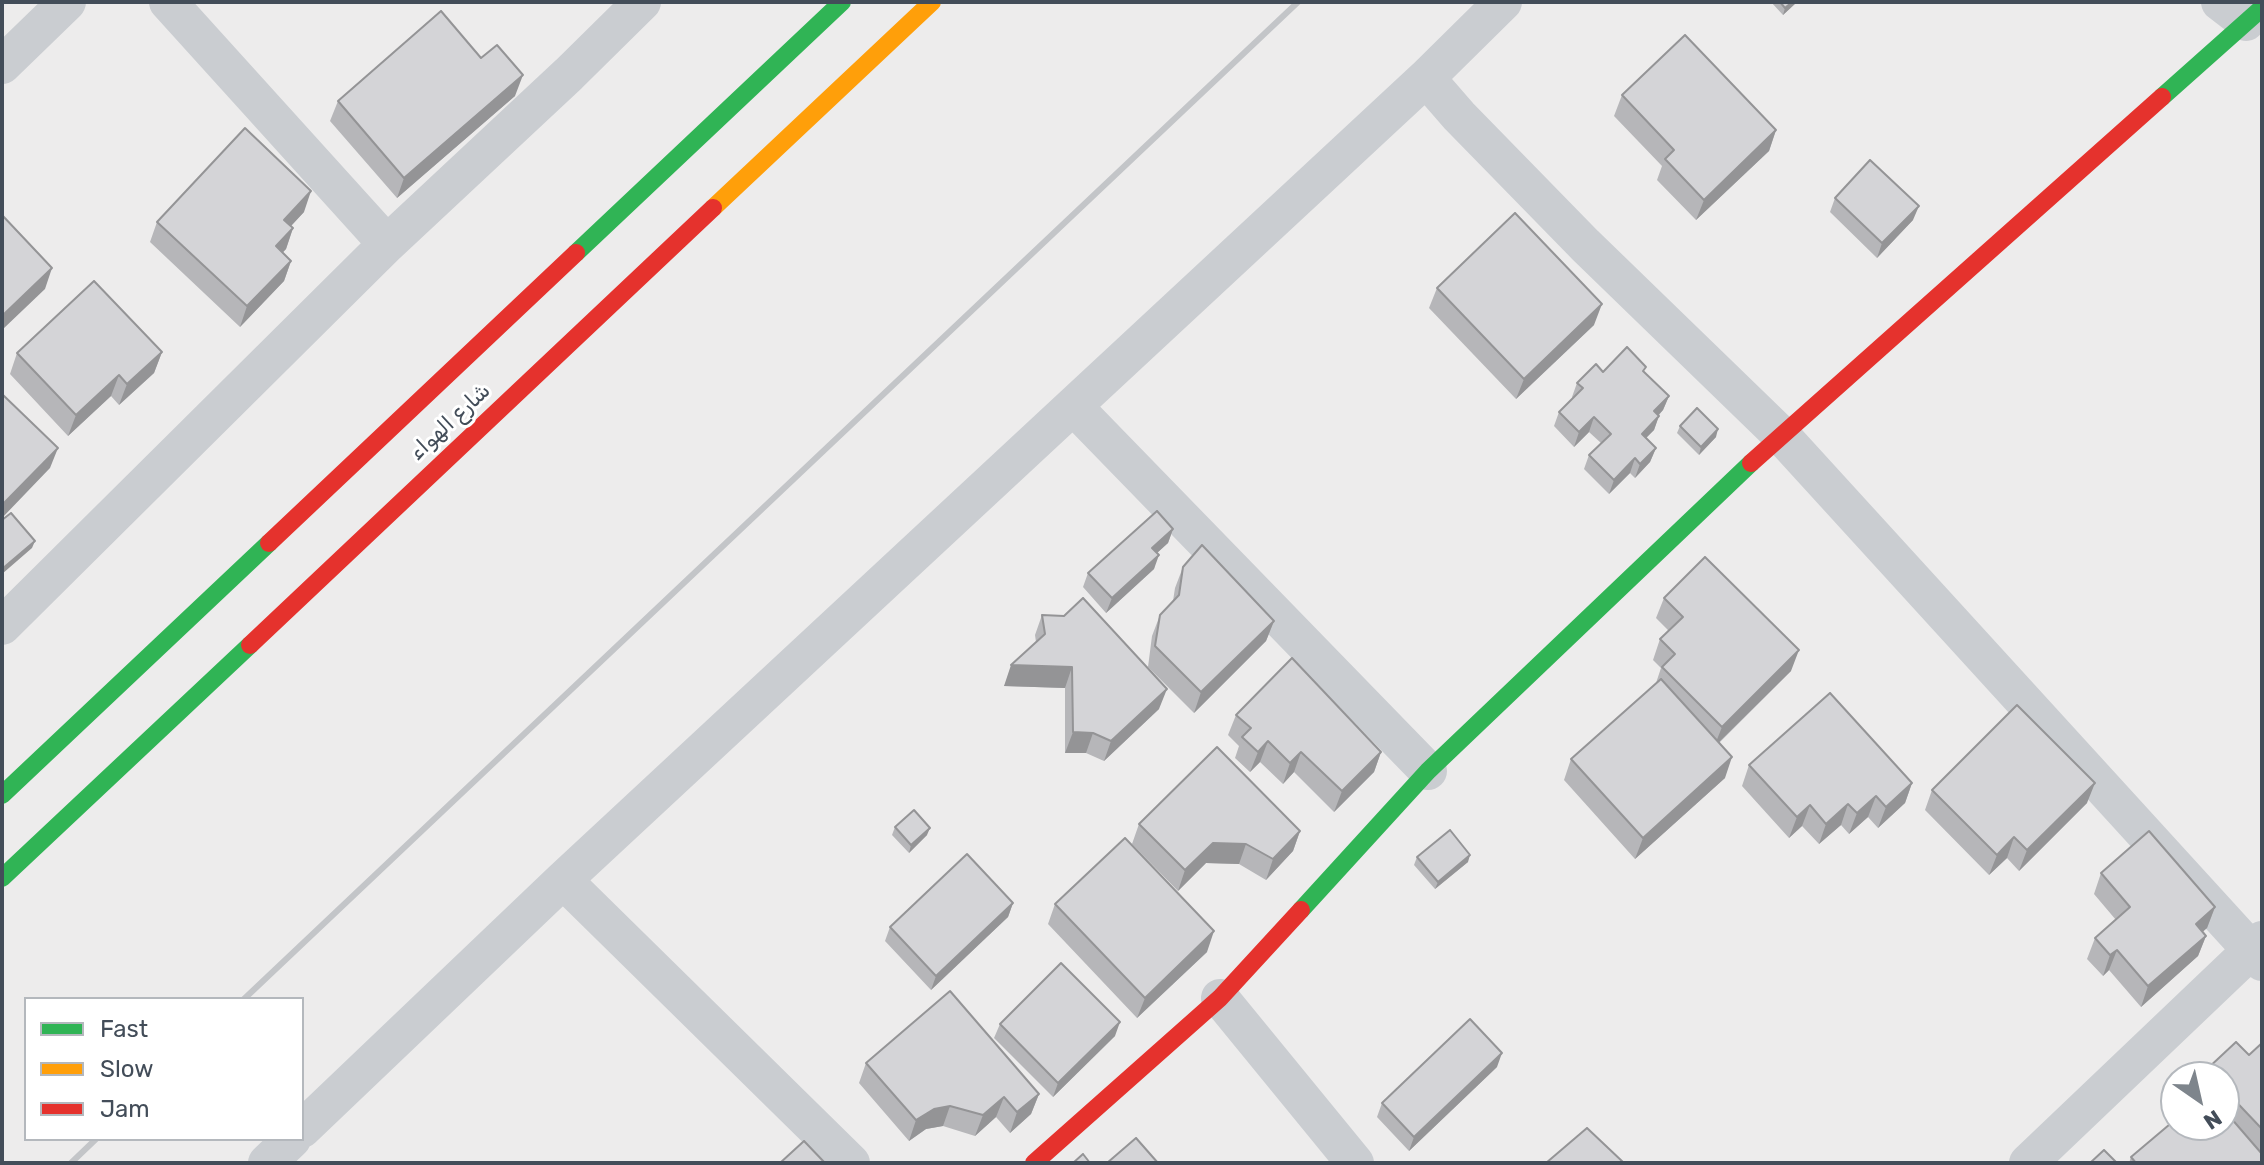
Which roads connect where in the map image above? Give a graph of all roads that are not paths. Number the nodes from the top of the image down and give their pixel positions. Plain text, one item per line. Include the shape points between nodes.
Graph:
1 (67, 2) edge
2 (168, 2) edge
3 (642, 2) edge
4 (842, 2) edge
5 (932, 2) edge
6 (1503, 2) edge
7 (2243, 11) edge
8 (2, 65) edge
9 (1426, 78) junction
10 (387, 244) junction
11 (1074, 407) junction
12 (1781, 435) junction
13 (2, 626) edge
14 (1428, 771) junction
15 (2, 795) edge
16 (2, 878) edge
17 (563, 880) junction
18 (2258, 951) edge
19 (1220, 998) junction
20 (304, 1127) edge
21 (290, 1141) edge
22 (267, 1163) edge
23 (851, 1163) edge
24 (1034, 1163) edge
25 (1355, 1163) edge
26 (2028, 1163) edge

1 - 8 street
2 - 10 street
3 - 10 street
4 - 15 main road, شارع الهواء
5 - 16 main road, شارع الهواء
6 - 9 street
7 - 12 main road
9 - 11 street
9 - 12 street via 1585,245
10 - 13 street
11 - 14 street
11 - 17 street
12 - 14 main road
12 - 18 street
14 - 19 main road
17 - 20 street
17 - 23 street
18 - 26 street
19 - 24 main road
19 - 25 street
21 - 22 street

